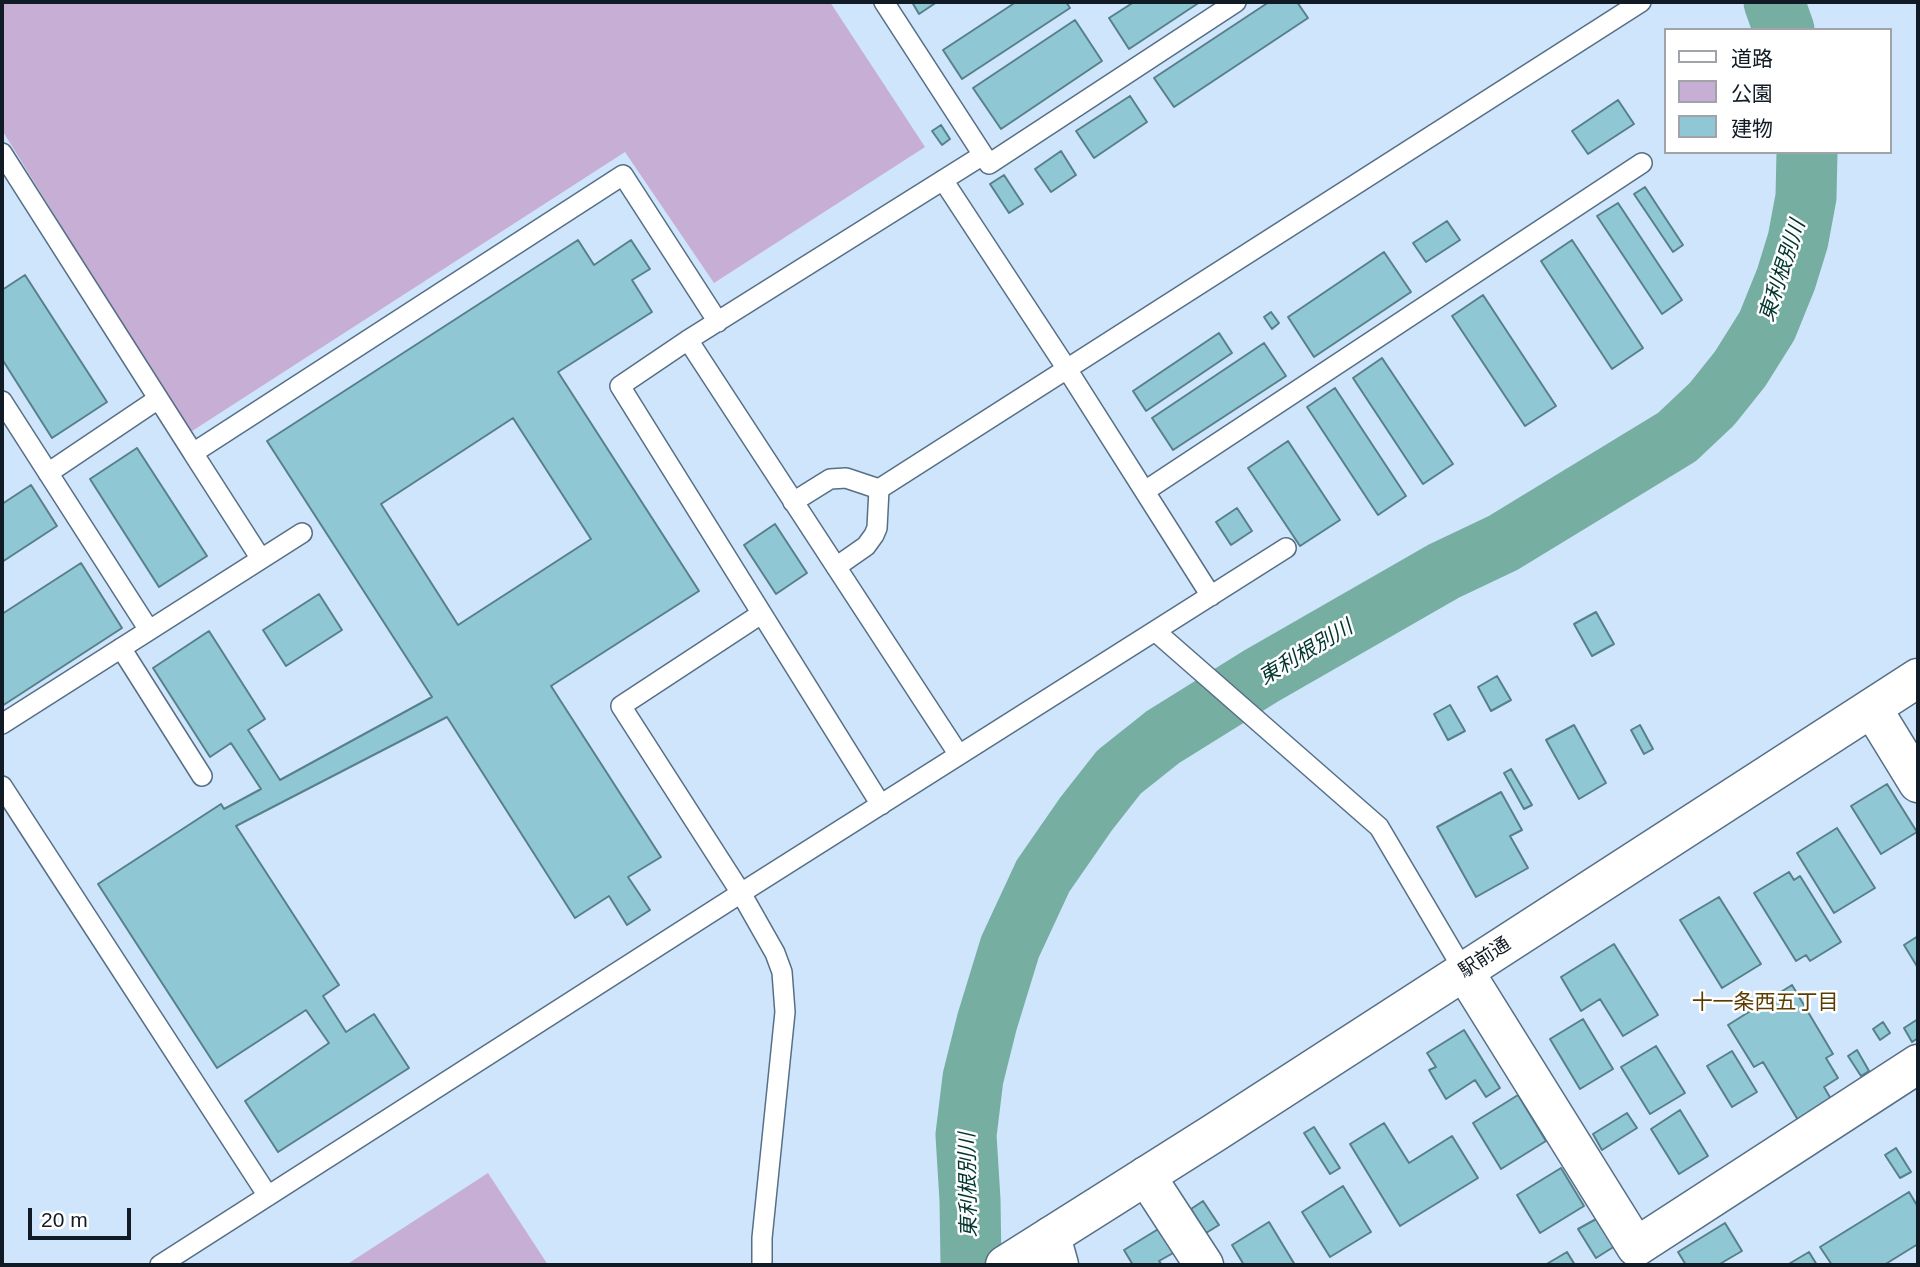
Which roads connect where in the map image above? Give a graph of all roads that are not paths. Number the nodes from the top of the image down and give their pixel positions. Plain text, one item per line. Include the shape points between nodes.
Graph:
1 (884, 2) edge
2 (1236, 2) edge
3 (1640, 2) edge
4 (2, 152) edge
5 (983, 155) junction
6 (1642, 163) dead end
7 (943, 180) junction
8 (718, 322) junction
9 (688, 340) junction
10 (1067, 369) junction
11 (159, 399) junction
12 (2, 401) edge
13 (193, 453) junction
14 (48, 473) junction
15 (879, 489) junction
16 (1144, 491) junction
17 (793, 502) junction
18 (302, 533) dead end
19 (1286, 548) dead end
20 (261, 559) junction
21 (836, 567) junction
22 (1211, 596) junction
23 (761, 614) junction
24 (149, 630) junction
25 (1154, 631) junction
26 (121, 648) junction
27 (1918, 678) edge
28 (1872, 708) junction
29 (2, 724) edge
30 (959, 755) junction
31 (202, 776) dead end
32 (1918, 783) edge
33 (2, 786) edge
34 (881, 805) junction
35 (741, 893) junction
36 (1464, 971) junction
37 (1918, 1063) edge
38 (1146, 1176) junction
39 (268, 1196) junction
40 (1038, 1253) edge
41 (1642, 1256) edge
42 (160, 1265) edge
43 (762, 1265) edge
44 (1204, 1265) edge

1 - 5 lane
2 - 5 lane via 989,164
3 - 10 lane
4 - 11 lane
5 - 7 lane
6 - 16 lane
7 - 8 lane
7 - 10 lane
8 - 9 lane
8 - 13 lane via 623,175
9 - 17 lane
9 - 23 lane via 620,386
10 - 15 lane
10 - 16 lane
11 - 13 lane
11 - 14 lane
12 - 14 lane
13 - 20 lane
14 - 24 lane
15 - 17 lane via 846,478 830,479
15 - 21 lane via 874,535
16 - 22 lane
17 - 21 lane
18 - 20 lane
19 - 22 lane
20 - 24 lane
21 - 30 lane
22 - 25 lane
23 - 34 lane
23 - 35 lane via 621,706
24 - 26 lane
25 - 30 lane
25 - 36 lane via 1379,827
26 - 29 lane
26 - 31 lane
27 - 28 street, 駅前通
28 - 32 street
28 - 36 street, 駅前通
30 - 34 lane
33 - 39 lane
34 - 35 lane
35 - 39 lane
35 - 43 lane via 775,953 785,1002
36 - 38 street, 駅前通
36 - 41 street
37 - 41 street
38 - 40 street, 駅前通
38 - 44 street
39 - 42 lane

